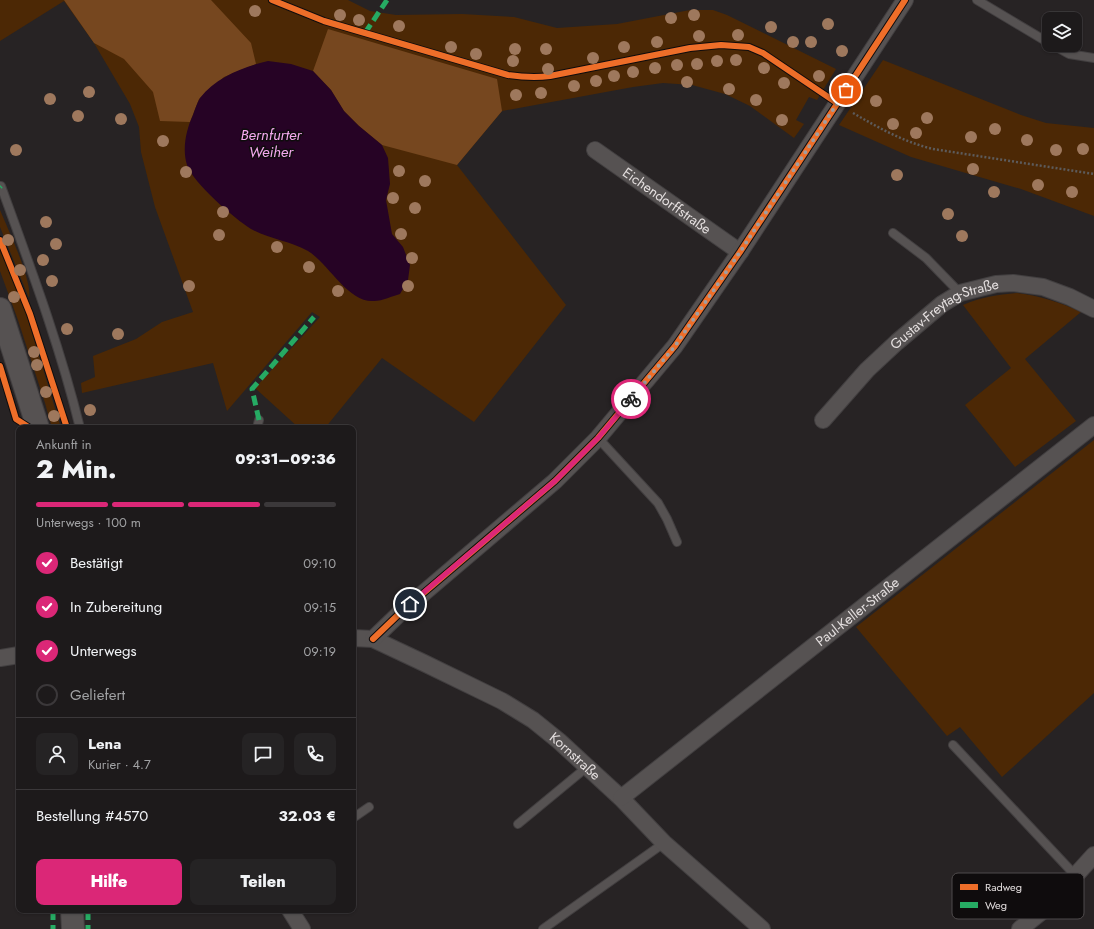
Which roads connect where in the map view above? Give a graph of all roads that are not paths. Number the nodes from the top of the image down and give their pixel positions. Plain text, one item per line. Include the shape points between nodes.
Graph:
1 (905, 0) edge
2 (978, 0) edge
3 (1042, 39) edge
4 (1065, 52) edge
5 (1094, 58) edge
6 (595, 150) dead end
7 (1, 186) edge
8 (892, 233) dead end
9 (740, 252) junction
10 (960, 293) junction
11 (0, 309) edge
12 (1094, 309) edge
13 (823, 420) dead end
14 (37, 425) edge
15 (79, 425) edge
16 (1094, 425) edge
17 (598, 438) junction
18 (677, 542) dead end
19 (356, 638) edge
20 (373, 639) junction
21 (16, 656) edge
22 (0, 658) edge
23 (953, 745) dead end
24 (588, 767) junction
25 (621, 798) junction
26 (369, 808) dead end
27 (356, 816) edge
28 (518, 824) dead end
29 (664, 843) junction
30 (1094, 855) edge
31 (1073, 873) edge
32 (1077, 873) edge
33 (72, 913) edge
34 (292, 913) edge
35 (1032, 919) edge
36 (73, 929) edge
37 (302, 929) edge
38 (542, 929) edge
39 (762, 929) edge
40 (1020, 929) edge

1 - 9 street
2 - 3 lane
4 - 5 lane
6 - 9 street, Eichendorffstraße
7 - 15 lane via 56,344
8 - 10 lane via 926,258
9 - 17 street via 675,346
10 - 12 street, Gustav-Freytag-Straße via 996,284 1013,283 1043,287
10 - 13 street, Gustav-Freytag-Straße via 942,304 897,342 867,370
11 - 14 main road
16 - 25 street, Paul-Keller-Straße
17 - 18 lane via 658,503
17 - 20 street via 538,496
19 - 20 street, Kornstraße
20 - 24 street, Kornstraße via 502,701 532,720
21 - 22 street
23 - 31 lane
24 - 25 street, Kornstraße
24 - 28 lane
25 - 29 street, Kornstraße
26 - 27 lane
29 - 38 lane
29 - 39 street, Kornstraße
30 - 32 street
33 - 36 main road
34 - 37 street
35 - 40 street

